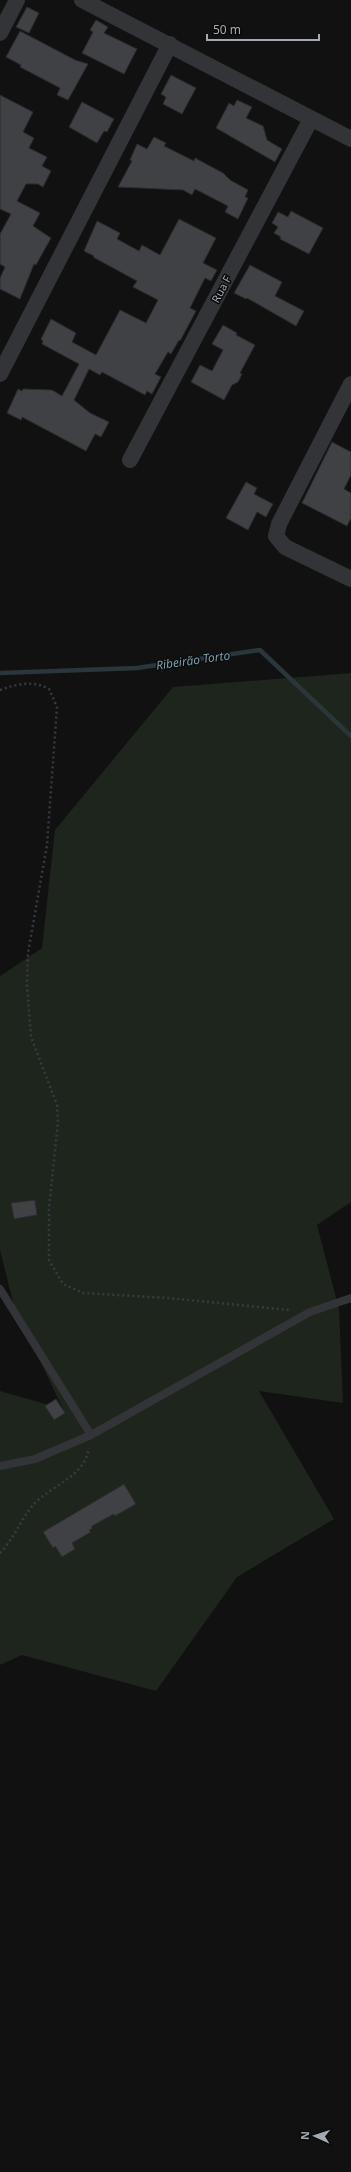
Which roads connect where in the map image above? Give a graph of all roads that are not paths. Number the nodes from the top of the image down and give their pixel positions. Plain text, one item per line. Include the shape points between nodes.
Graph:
1 (17, 0) edge
2 (82, 0) edge
3 (0, 33) edge
4 (170, 44) junction
5 (311, 119) junction
6 (351, 139) edge
7 (0, 374) edge
8 (349, 392) edge
9 (130, 460) dead end
10 (351, 579) edge
11 (0, 1289) edge
12 (351, 1298) edge
13 (91, 1435) junction
14 (0, 1466) edge

1 - 3 street
2 - 4 street
4 - 5 street
4 - 7 street
5 - 6 street
5 - 9 street, Rua F
8 - 10 street via 279,524 276,536 285,547
11 - 13 lane
12 - 13 lane via 310,1312
13 - 14 lane via 35,1459

